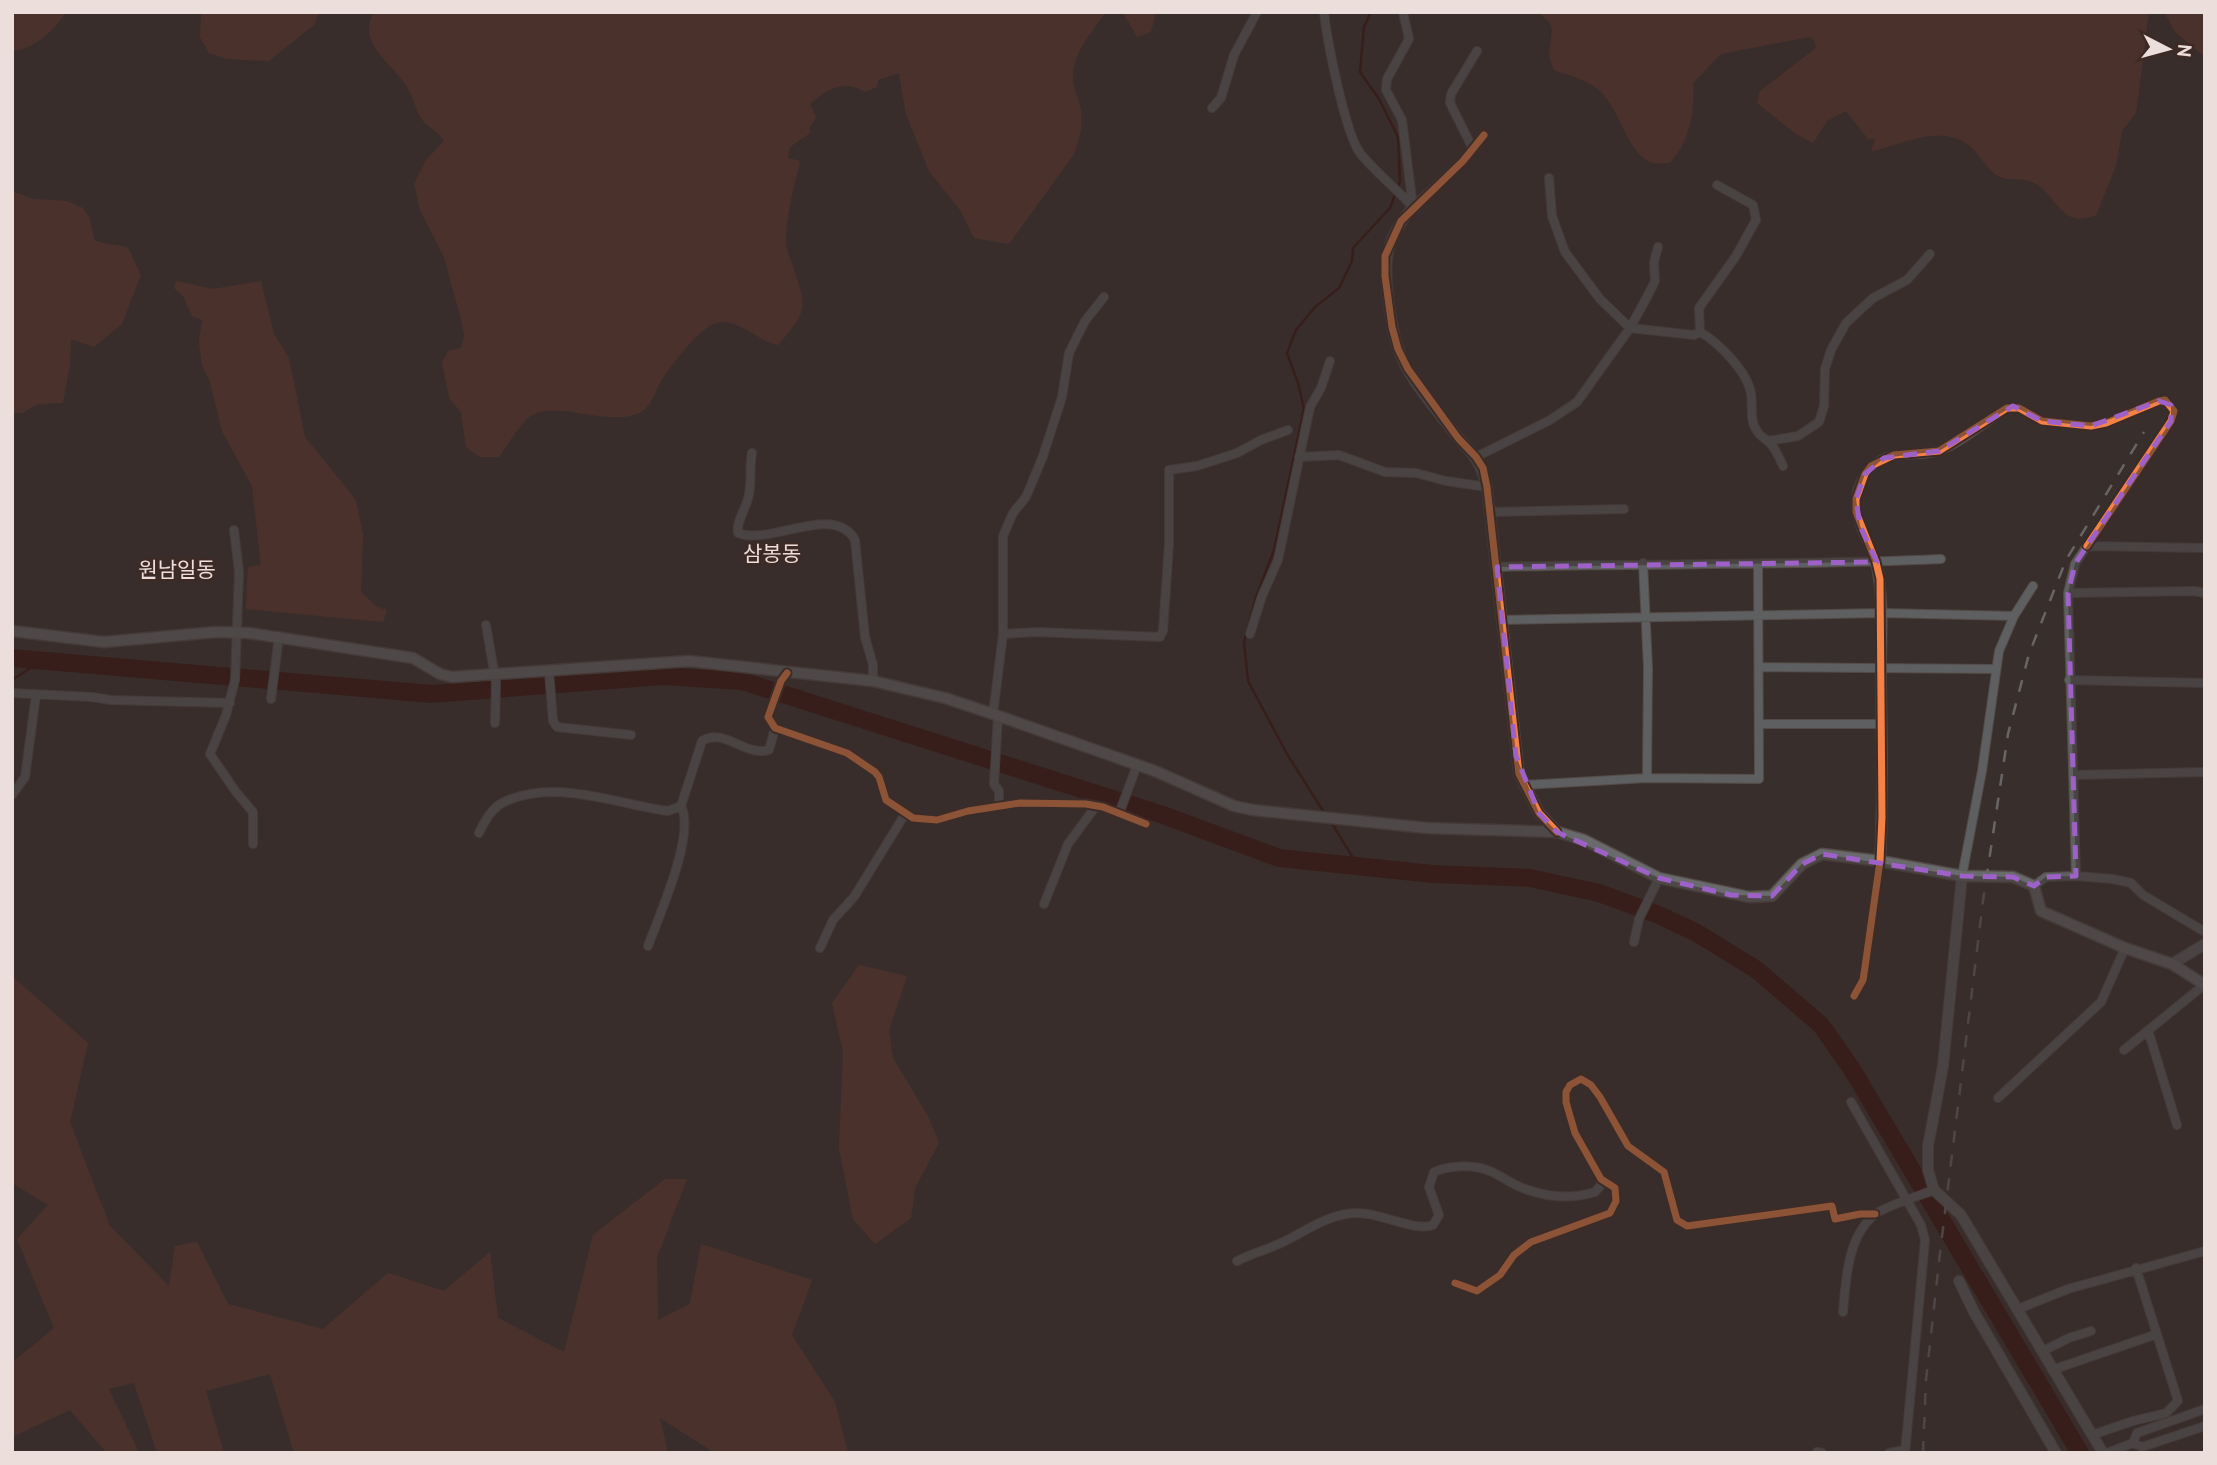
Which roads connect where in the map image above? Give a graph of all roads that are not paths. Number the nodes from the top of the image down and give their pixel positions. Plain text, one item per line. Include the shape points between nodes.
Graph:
1 (1257, 12) edge
2 (1324, 12) edge
3 (1403, 12) edge
4 (1478, 51) dead end
5 (1212, 108) dead end
6 (1485, 135) dead end
7 (1473, 149) junction
8 (1549, 178) dead end
9 (1717, 184) dead end
10 (1413, 207) junction
11 (1658, 247) dead end
12 (1930, 254) dead end
13 (1104, 297) dead end
14 (1630, 328) junction
15 (1700, 332) junction
16 (1329, 361) dead end
17 (1288, 430) dead end
18 (1768, 441) junction
19 (752, 453) dead end
20 (1299, 457) junction
21 (1476, 457) junction
22 (1783, 466) dead end
23 (1488, 487) junction
24 (1624, 509) dead end
25 (1490, 512) junction
26 (234, 530) dead end
27 (2087, 547) junction
28 (2205, 548) edge
29 (1941, 559) dead end
30 (1876, 562) junction
31 (1643, 564) junction
32 (1758, 564) junction
33 (1497, 567) junction
34 (2033, 586) dead end
35 (2068, 593) junction
36 (2205, 593) edge
37 (1882, 613) junction
38 (1759, 615) junction
39 (1646, 616) junction
40 (2014, 616) junction
41 (1502, 620) junction
42 (486, 625) dead end
43 (12, 631) edge
44 (237, 632) junction
45 (1003, 634) junction
46 (1250, 634) dead end
47 (279, 636) junction
48 (1759, 667) junction
49 (1881, 668) junction
50 (1996, 670) junction
51 (550, 674) junction
52 (784, 677) junction
53 (495, 678) junction
54 (2069, 680) junction
55 (873, 681) junction
56 (2205, 683) edge
57 (12, 694) edge
58 (36, 695) junction
59 (271, 699) dead end
60 (230, 703) junction
61 (995, 715) junction
62 (495, 723) dead end
63 (1759, 724) junction
64 (1882, 724) junction
65 (775, 728) junction
66 (631, 735) dead end
67 (1137, 765) junction
68 (2205, 772) edge
69 (2073, 775) junction
70 (1647, 778) junction
71 (1523, 785) junction
72 (12, 796) edge
73 (681, 806) junction
74 (999, 806) junction
75 (1096, 806) junction
76 (1119, 813) junction
77 (905, 814) junction
78 (1146, 824) dead end
79 (1557, 832) junction
80 (479, 833) dead end
81 (253, 844) dead end
82 (1880, 861) junction
83 (1962, 876) junction
84 (2077, 876) junction
85 (1659, 878) junction
86 (2034, 886) junction
87 (1044, 904) dead end
88 (2205, 932) edge
89 (1634, 942) dead end
90 (2205, 944) edge
91 (648, 946) dead end
92 (820, 948) dead end
93 (2125, 948) junction
94 (2172, 964) junction
95 (2204, 985) edge
96 (1854, 996) dead end
97 (2148, 1030) junction
98 (2124, 1049) dead end
99 (1998, 1098) dead end
100 (1851, 1102) dead end
101 (2177, 1125) dead end
102 (1601, 1179) junction
103 (1931, 1191) junction
104 (1909, 1200) junction
105 (1875, 1214) junction
106 (2205, 1251) edge
107 (1237, 1261) dead end
108 (2136, 1268) junction
109 (1959, 1281) dead end
110 (1455, 1283) dead end
111 (2018, 1309) junction
112 (1843, 1312) dead end
113 (2091, 1331) dead end
114 (2157, 1334) junction
115 (2043, 1351) junction
116 (2052, 1370) junction
117 (2205, 1409) edge
118 (2205, 1426) edge
119 (2092, 1435) junction
120 (2133, 1443) junction
121 (1905, 1451) edge
122 (2055, 1452) edge
123 (1889, 1453) edge
124 (2105, 1453) edge

1 - 5 street via 1234,55 1221,98
2 - 10 street via 1354,142
3 - 10 street via 1409,39 1386,89 1402,120
4 - 7 street via 1450,103
6 - 7 street
7 - 10 street
8 - 14 street via 1552,216 1565,252 1600,299
9 - 15 street via 1752,205 1756,220 1699,308
10 - 21 street via 1385,256 1392,327 1413,377
11 - 14 street via 1655,281
12 - 18 street via 1907,280 1873,298 1846,323 1825,369 1819,422 1798,436
13 - 45 street via 1069,353 1062,397 1043,456 1003,536
14 - 15 street
14 - 21 street via 1577,402
15 - 18 street via 1725,352 1747,383 1753,423
16 - 20 street via 1310,407
17 - 45 street via 1237,453 1169,470 1168,586 1160,637
18 - 22 street
19 - 55 street via 750,492 738,533 827,524 850,531 855,540
20 - 23 street via 1339,455 1385,472
20 - 46 street via 1278,560
21 - 23 street
23 - 25 street
24 - 25 street
25 - 33 street
26 - 44 street via 239,572
27 - 28 street
27 - 30 street via 2171,421 2174,411 2165,400 2091,426 2042,421 2013,406 1939,451 1884,458 1865,474 1856,499 1860,526
27 - 35 street via 2075,564
29 - 30 street
30 - 32 street
30 - 37 street
31 - 32 street
31 - 33 street
31 - 39 street
32 - 38 street
33 - 41 street
34 - 40 street
35 - 36 street
35 - 54 street
37 - 38 street
37 - 40 street
37 - 49 street
38 - 39 street
38 - 48 street
39 - 41 street
39 - 70 street
40 - 50 street
41 - 71 street
42 - 53 street
43 - 44 main road via 104,642
44 - 47 main road
44 - 60 street via 236,680
45 - 61 street
47 - 53 main road via 413,658 452,677
47 - 59 street
48 - 49 street
48 - 63 street
49 - 50 street
49 - 64 street
50 - 83 street
51 - 52 main road via 689,661
51 - 53 main road
51 - 66 street via 552,721 557,727
52 - 55 main road
52 - 65 street via 768,717
53 - 62 street
54 - 56 street
54 - 69 street
55 - 61 main road
57 - 58 street
58 - 60 street
58 - 72 street via 25,778
60 - 81 street via 211,754 253,812
61 - 67 main road
61 - 74 street via 994,784 999,790
63 - 64 street
63 - 70 street via 1759,779
64 - 82 street
65 - 73 street via 769,750 763,752 717,737 702,741
65 - 77 street via 847,753 879,777 886,800
67 - 76 street
67 - 79 main road via 1234,806 1260,811 1427,828
68 - 69 street
69 - 84 street
70 - 71 street
71 - 79 street
73 - 80 street via 668,811 576,794 542,793 500,804
73 - 91 street via 685,813 683,842
74 - 75 street
74 - 77 street via 936,820
75 - 76 street
75 - 87 street via 1068,844
76 - 78 street
77 - 92 street via 854,897 833,920
79 - 85 main road via 1584,840
82 - 83 main road
82 - 85 main road via 1822,854 1802,864 1772,896 1760,898
82 - 96 street via 1863,980
83 - 86 main road via 2016,878
83 - 103 street via 1943,1066 1928,1146
84 - 86 street via 2046,877
84 - 88 street via 2131,883
85 - 89 street via 1639,919
86 - 93 main road via 2041,911
90 - 94 street
93 - 94 main road
93 - 99 street via 2102,1002
94 - 95 main road
95 - 97 street
97 - 98 street
97 - 101 street
100 - 104 street
102 - 105 street via 1568,1112 1566,1092 1581,1079 1591,1085 1628,1146 1664,1172 1677,1220 1687,1226 1832,1206 1835,1219
102 - 107 street via 1595,1192 1552,1196 1486,1170 1442,1168 1434,1172 1429,1187 1440,1214 1433,1225 1345,1214
102 - 110 street via 1615,1188 1616,1201 1610,1213 1531,1242 1500,1275 1477,1291
103 - 104 street
103 - 111 street via 1961,1214
104 - 105 street
104 - 121 street via 1925,1240
105 - 112 street via 1850,1259
106 - 108 street
108 - 111 street
108 - 114 street
109 - 122 street
111 - 115 street
113 - 115 street
114 - 116 street
114 - 119 street via 2178,1401 2166,1413
115 - 116 street
116 - 119 street
117 - 120 street via 2137,1433
118 - 120 street via 2142,1447
119 - 124 street
120 - 124 street
121 - 123 street

